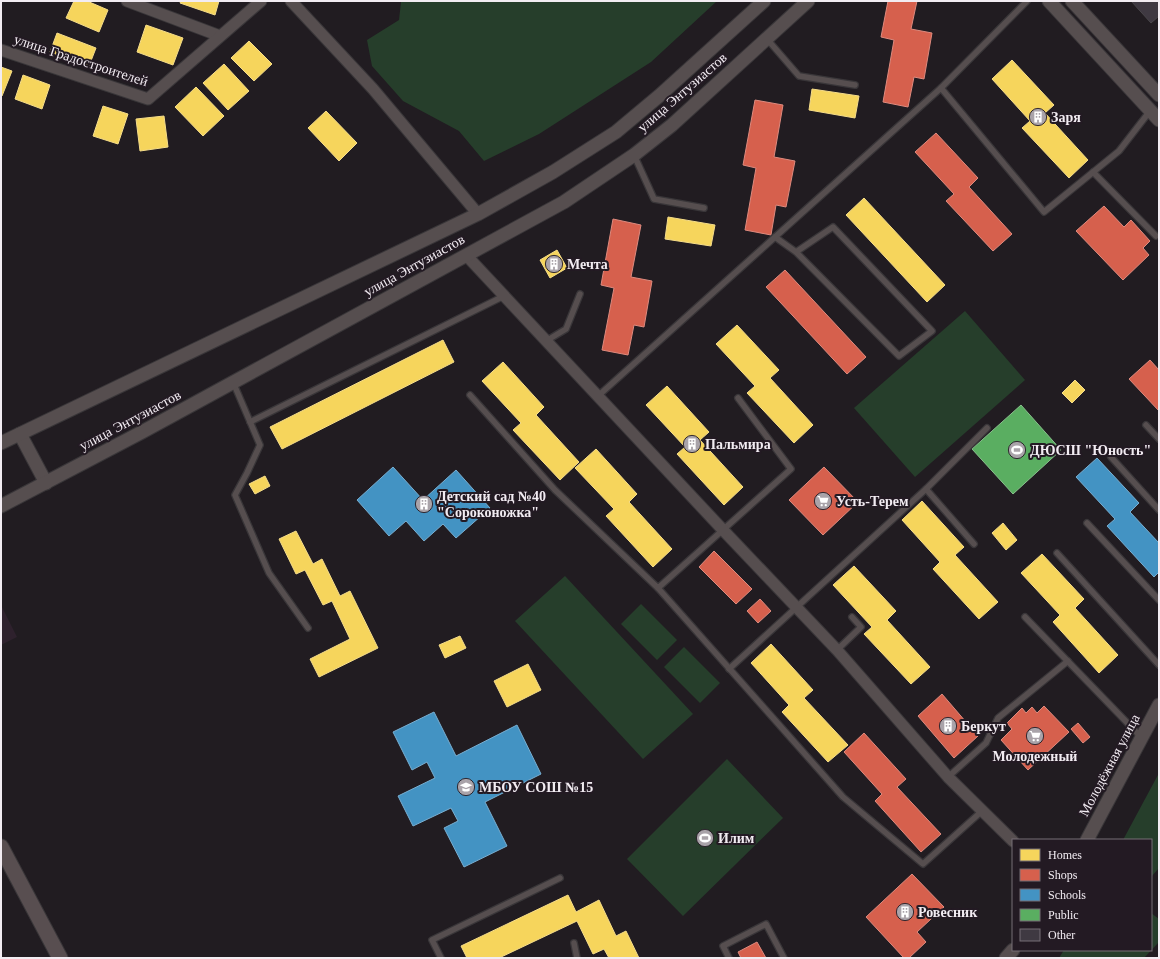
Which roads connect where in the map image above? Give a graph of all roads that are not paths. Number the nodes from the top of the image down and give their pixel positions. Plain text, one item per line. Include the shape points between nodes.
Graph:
1 (127, 1) edge
2 (261, 1) edge
3 (291, 1) edge
4 (764, 1) edge
5 (808, 1) edge
6 (1027, 1) edge
7 (1049, 1) edge
8 (1072, 1) edge
9 (220, 36) junction
10 (767, 38) junction
11 (1, 50) edge
12 (855, 85) dead end
13 (941, 88) junction
14 (1159, 95) edge
15 (1155, 115) edge
16 (634, 155) junction
17 (1093, 172) junction
18 (704, 208) dead end
19 (478, 214) junction
20 (1156, 236) dead end
21 (775, 237) junction
22 (796, 252) junction
23 (466, 255) junction
24 (580, 294) dead end
25 (504, 296) junction
26 (546, 341) junction
27 (233, 382) junction
28 (470, 395) dead end
29 (598, 396) junction
30 (738, 398) dead end
31 (250, 422) junction
32 (1146, 426) dead end
33 (987, 428) dead end
34 (20, 434) junction
35 (1159, 439) edge
36 (1, 443) edge
37 (1111, 457) dead end
38 (46, 483) junction
39 (926, 490) junction
40 (1, 506) edge
41 (1159, 510) edge
42 (1087, 523) dead end
43 (723, 530) junction
44 (974, 544) dead end
45 (1057, 553) dead end
46 (658, 588) junction
47 (1159, 600) edge
48 (797, 608) junction
49 (852, 617) dead end
50 (1025, 617) dead end
51 (308, 628) dead end
52 (837, 650) junction
53 (1068, 661) junction
54 (1159, 666) edge
55 (729, 669) junction
56 (1159, 705) edge
57 (1142, 738) junction
58 (948, 777) junction
59 (982, 811) junction
60 (1088, 839) edge
61 (1012, 840) edge
62 (1, 846) edge
63 (560, 878) dead end
64 (574, 943) dead end
65 (60, 958) edge
66 (441, 958) edge
67 (577, 958) edge
68 (729, 958) edge
69 (784, 958) edge

1 - 9 street
2 - 9 street, улица Градостроителей
3 - 19 street via 373,89
4 - 19 street, улица Энтузиастов via 616,132 553,172
5 - 10 street, улица Энтузиастов
6 - 13 lane
7 - 15 street
8 - 14 street
9 - 11 street, улица Градостроителей via 148,99
10 - 12 lane via 799,76
10 - 16 street, улица Энтузиастов via 672,125
13 - 17 lane via 1044,212
13 - 21 lane
15 - 17 lane via 1119,151
16 - 18 lane via 654,200
16 - 23 street, улица Энтузиастов via 564,202
17 - 20 lane
19 - 34 street, улица Энтузиастов
21 - 22 lane
21 - 29 lane
22 - 22 lane via 833,227 932,331 899,356
23 - 25 street
23 - 27 street, улица Энтузиастов
24 - 26 lane via 566,329
25 - 26 street
25 - 31 lane
26 - 29 street
27 - 31 lane
27 - 38 street, улица Энтузиастов
28 - 46 lane via 555,490
29 - 43 street
30 - 43 lane via 791,469
31 - 51 lane via 260,445 235,495 269,573
32 - 35 lane
33 - 39 lane
34 - 36 street, улица Энтузиастов
34 - 38 street
37 - 41 lane
38 - 40 street, улица Энтузиастов
39 - 44 lane
39 - 48 lane
42 - 47 lane
43 - 46 lane
43 - 48 street
45 - 54 lane
46 - 55 lane
48 - 52 street
48 - 55 lane
49 - 52 lane via 861,627
50 - 53 lane
52 - 58 street
53 - 57 lane
53 - 58 lane via 998,718 986,743
55 - 59 lane via 843,798 922,864
56 - 57 street, Молодёжная улица
57 - 60 street, Молодёжная улица
58 - 59 street
59 - 61 street
62 - 65 main road
63 - 66 lane via 432,940
64 - 67 lane
68 - 69 lane via 723,946 766,924

